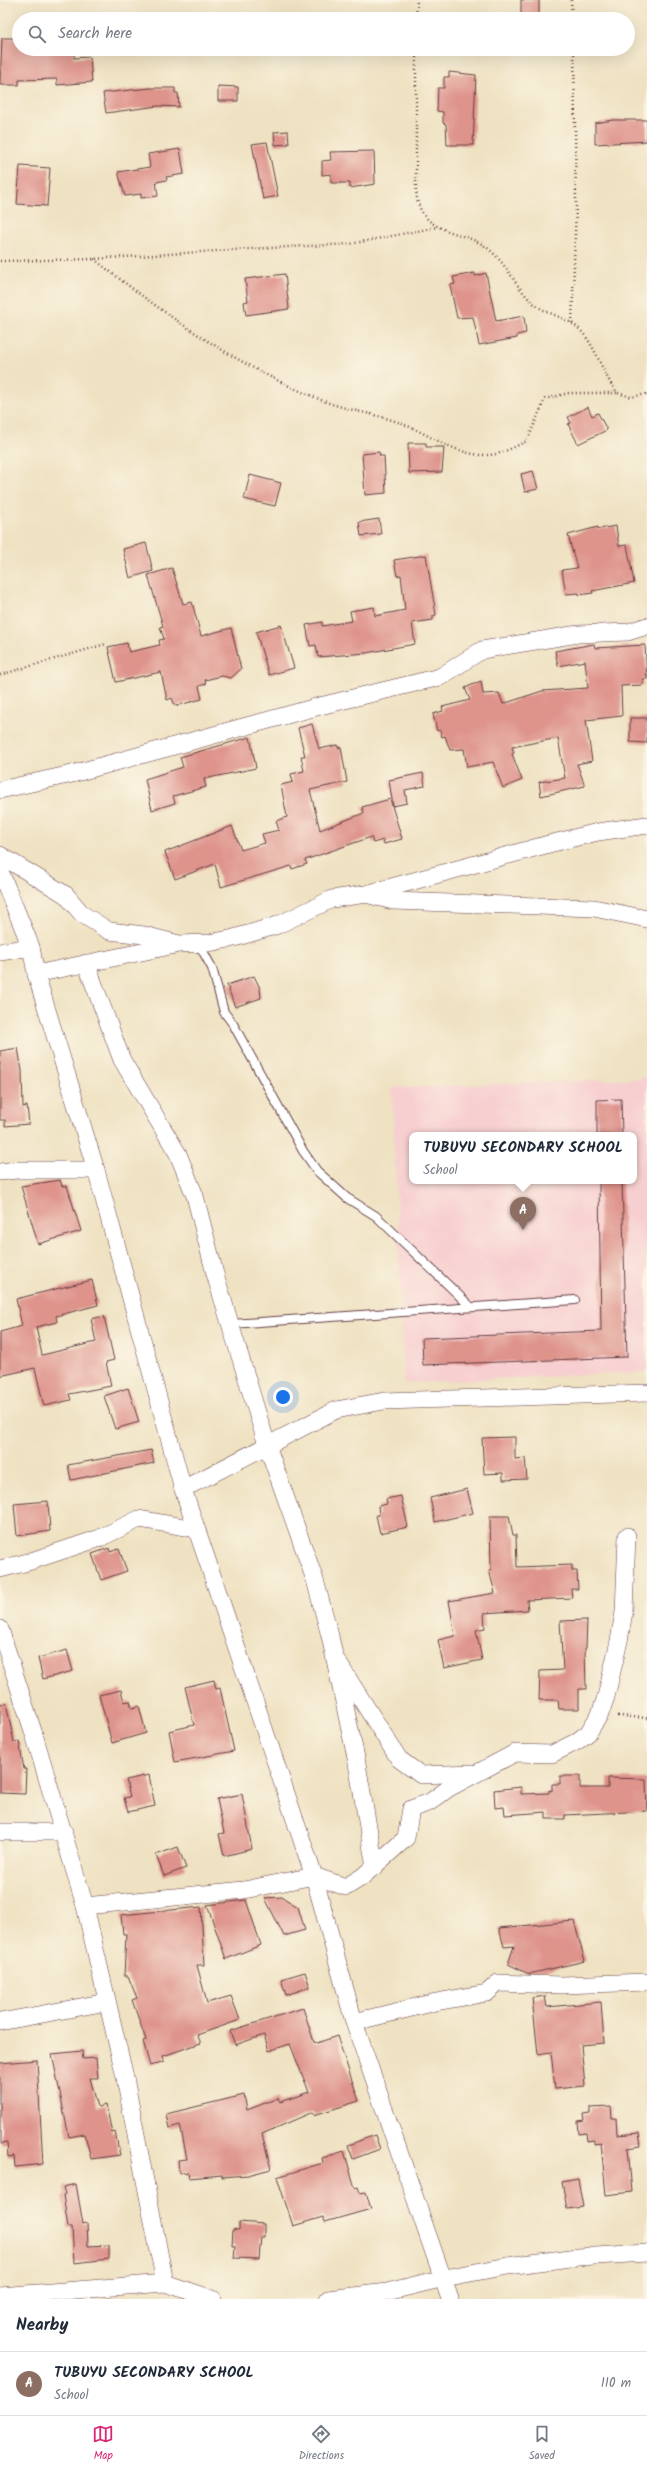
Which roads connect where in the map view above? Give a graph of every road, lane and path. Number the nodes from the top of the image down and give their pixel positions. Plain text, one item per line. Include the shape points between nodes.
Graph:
1 (417, 0) edge
2 (571, 0) edge
3 (416, 12) edge
4 (572, 12) edge
5 (416, 56) edge
6 (574, 56) edge
7 (438, 227) junction
8 (94, 259) junction
9 (0, 261) edge
10 (572, 323) junction
11 (618, 393) junction
12 (647, 394) edge
13 (647, 626) edge
14 (106, 644) dead end
15 (0, 675) edge
16 (0, 790) edge
17 (647, 825) edge
18 (0, 855) edge
19 (0, 871) edge
20 (366, 894) junction
21 (647, 919) edge
22 (178, 944) junction
23 (199, 944) junction
24 (30, 947) junction
25 (0, 952) edge
26 (86, 963) junction
27 (36, 974) junction
28 (96, 1170) junction
29 (0, 1172) edge
30 (575, 1300) dead end
31 (471, 1307) junction
32 (230, 1324) junction
33 (647, 1393) edge
34 (267, 1445) junction
35 (183, 1489) junction
36 (196, 1529) junction
37 (627, 1536) dead end
38 (0, 1569) edge
39 (0, 1629) edge
40 (334, 1657) junction
41 (600, 1714) junction
42 (647, 1718) edge
43 (477, 1773) junction
44 (0, 1832) edge
45 (64, 1832) junction
46 (375, 1867) junction
47 (314, 1876) junction
48 (85, 1906) junction
49 (647, 1982) edge
50 (106, 2002) junction
51 (0, 2022) edge
52 (354, 2022) junction
53 (647, 2253) edge
54 (444, 2278) junction
55 (165, 2283) junction
56 (0, 2296) edge
57 (213, 2299) edge
58 (328, 2299) edge
59 (450, 2299) edge

1 - 3 path
2 - 4 path
5 - 7 path via 416,199 423,214
6 - 10 path via 576,197
7 - 8 path via 350,244
7 - 10 path via 485,246 496,256 531,302 548,314
8 - 9 path
8 - 11 path via 148,301 207,340 280,382 321,400 404,424 434,440 479,454 500,453 527,441 545,399 569,394
10 - 11 path via 588,339
11 - 12 path via 631,397
13 - 16 street via 628,632 578,634 482,650 440,677 320,706 72,774
14 - 15 path
17 - 20 street via 556,842
18 - 22 street via 66,895 82,914 109,931 144,935
19 - 24 street
20 - 21 street via 393,901 425,900 482,905 594,908
20 - 23 street via 332,899 278,925 234,938
22 - 23 street
22 - 26 street
23 - 31 lane via 212,968 224,1012 303,1151 331,1185 376,1216
24 - 25 street
24 - 27 street
26 - 27 street
26 - 32 street via 122,1060 178,1154 192,1189
27 - 28 street
28 - 29 street
28 - 35 street
30 - 31 lane
31 - 32 lane
32 - 34 street
33 - 34 street via 384,1401 336,1410
34 - 35 street
34 - 40 street via 315,1580
35 - 36 street
36 - 38 street via 140,1519 100,1538
36 - 47 street
37 - 41 street via 624,1612 612,1672
39 - 45 street
40 - 43 street via 398,1759 408,1768 420,1775
40 - 46 street via 356,1758
41 - 42 path
41 - 43 street via 588,1733 566,1748 552,1754 515,1753
43 - 46 street via 430,1802 411,1809 406,1838
44 - 45 street
45 - 48 street
46 - 47 street via 346,1887
47 - 48 street via 244,1890
47 - 52 street
48 - 50 street
49 - 52 street via 562,1985 498,1983 487,1993
50 - 51 street
50 - 55 street via 124,2074
52 - 54 street
53 - 54 street via 550,2260
54 - 58 street via 387,2292
54 - 59 street
55 - 56 street
55 - 57 street

